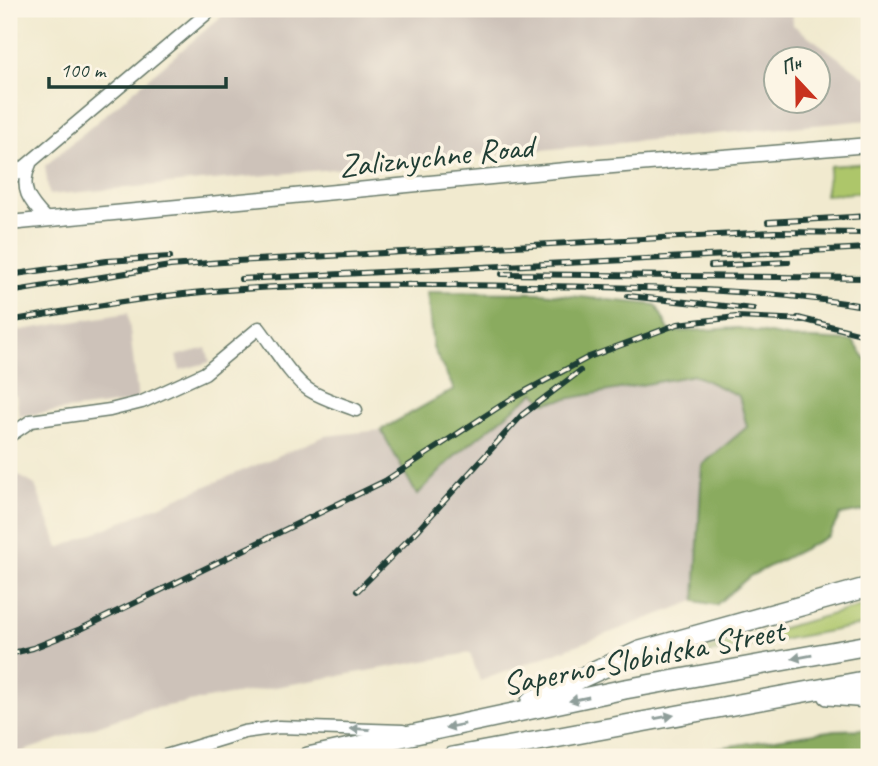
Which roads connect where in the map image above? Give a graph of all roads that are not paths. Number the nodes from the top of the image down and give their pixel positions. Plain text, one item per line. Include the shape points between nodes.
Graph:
1 (212, 9) edge
2 (869, 145) edge
3 (30, 163) junction
4 (9, 180) edge
5 (46, 219) junction
6 (9, 223) edge
7 (356, 410) dead end
8 (9, 436) edge
9 (869, 587) edge
10 (869, 645) edge
11 (869, 680) edge
12 (801, 693) junction
13 (869, 698) edge
14 (481, 720) junction
15 (428, 731) junction
16 (162, 757) edge
17 (308, 757) edge
18 (452, 757) edge

1 - 3 street
2 - 5 street, Zaliznychne Road
3 - 4 street
3 - 5 street via 25,188
5 - 6 street, Zaliznychne Road
7 - 8 street via 303,386 259,328 205,373 142,402 31,421
9 - 14 main road via 640,651
10 -> 14 main road, Saperno-Slobidska Street
11 - 12 main road, Saperno-Slobidska Street
12 - 13 main road
18 -> 12 main road, Saperno-Slobidska Street
14 -> 15 main road, Saperno-Slobidska Street
15 -> 16 street, Saperno-Slobidska Street via 279,727 244,732
15 - 17 main road, Saperno-Slobidska Street

